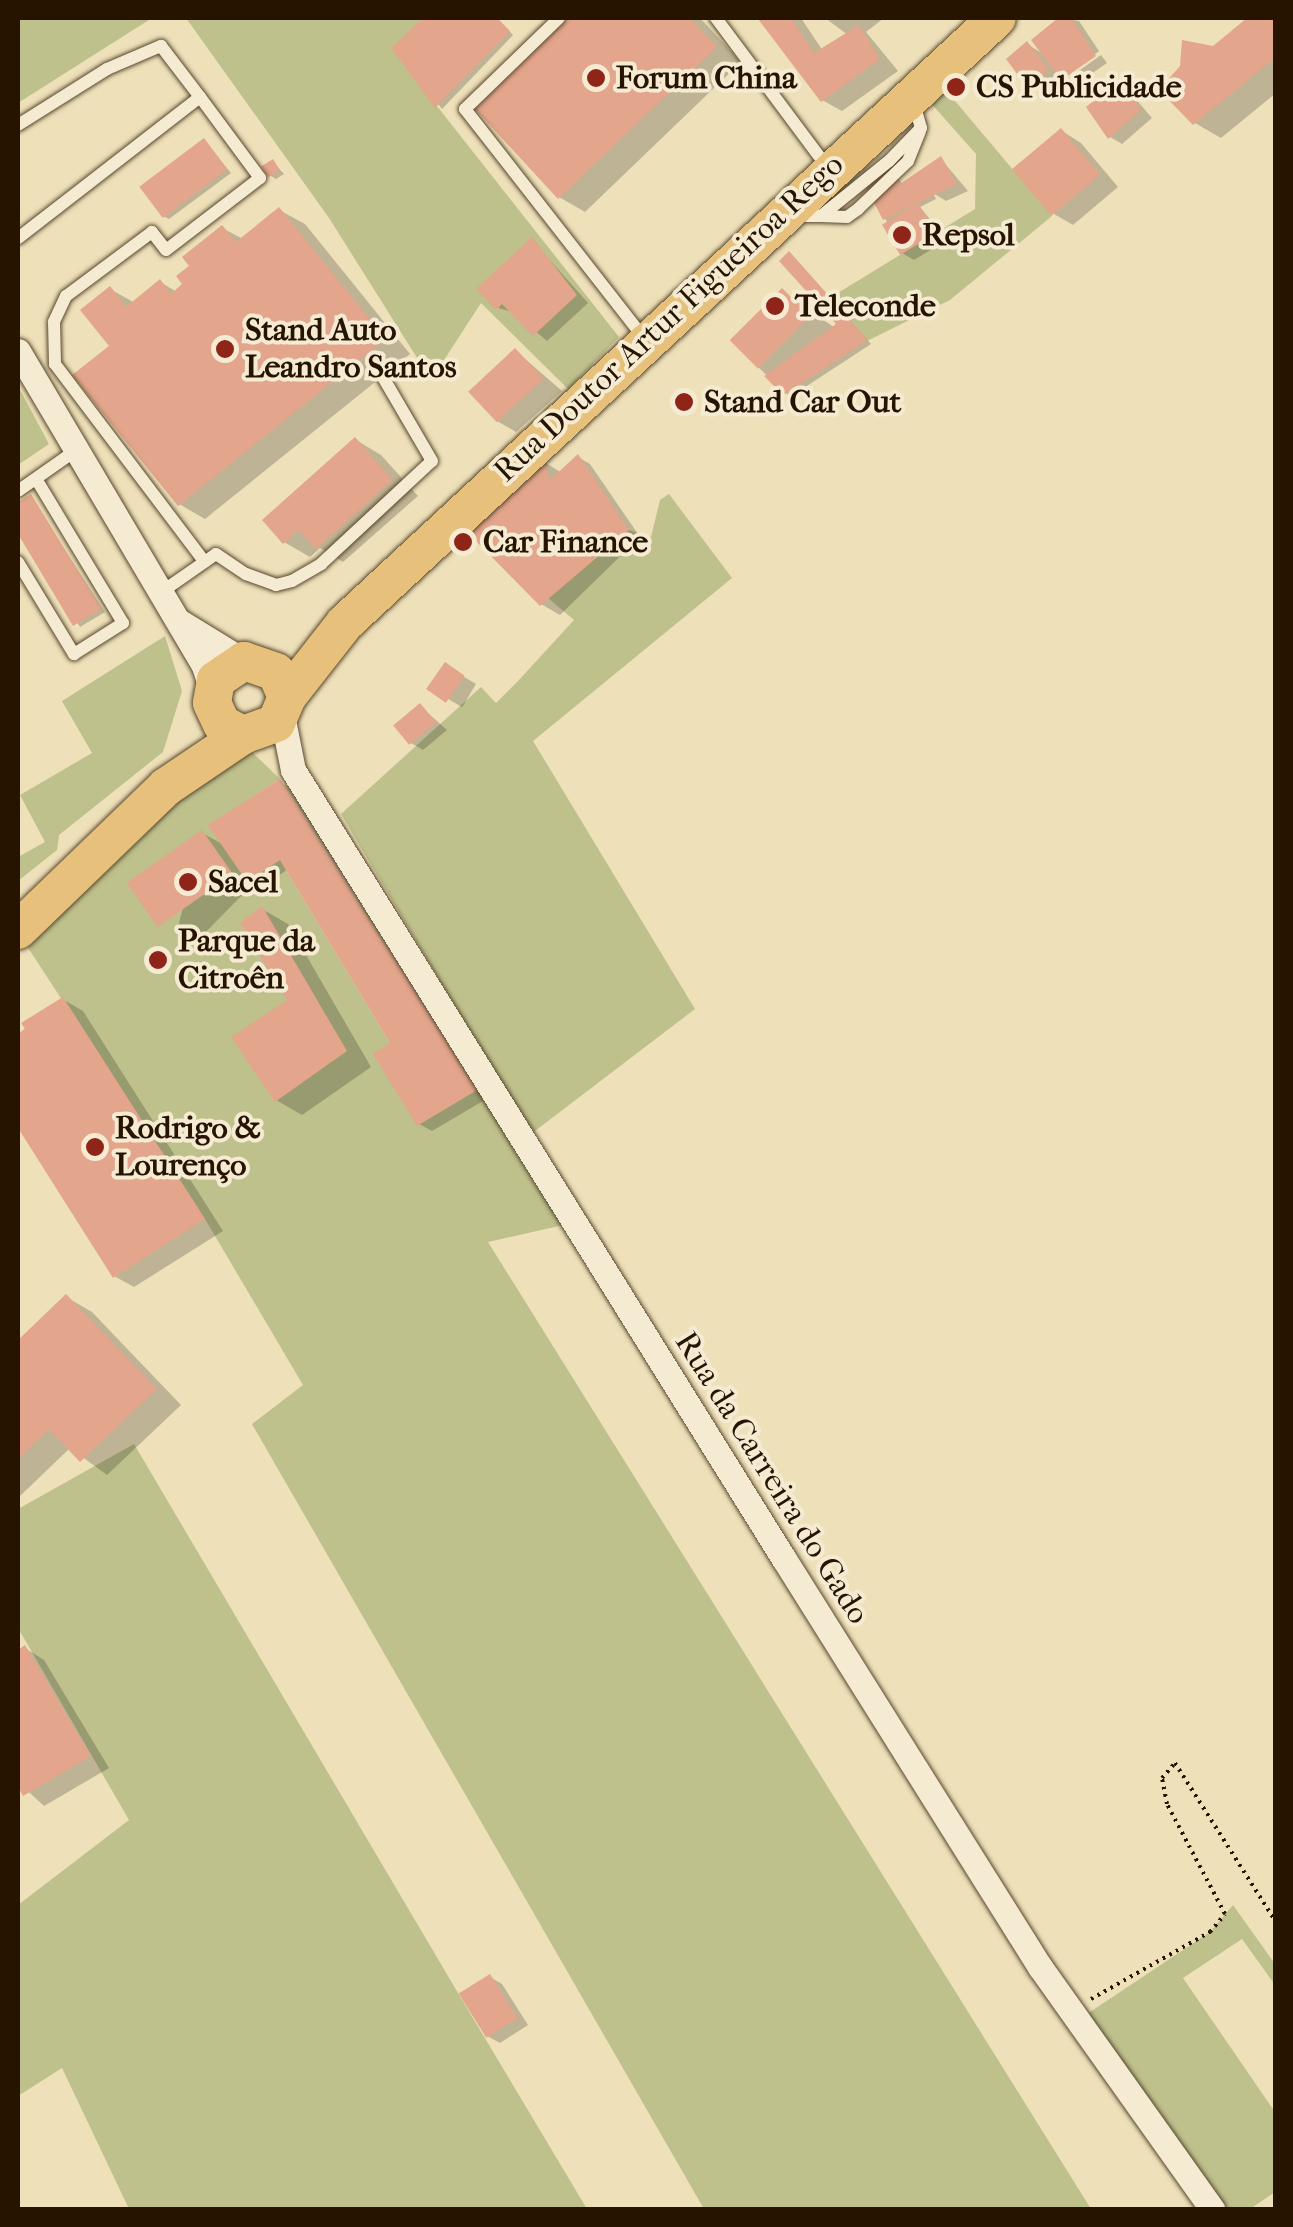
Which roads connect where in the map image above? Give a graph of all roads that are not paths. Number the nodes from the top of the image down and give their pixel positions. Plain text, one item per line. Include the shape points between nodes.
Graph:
1 (559, 18) edge
2 (716, 18) edge
3 (998, 18) edge
4 (200, 97) junction
5 (914, 111) junction
6 (18, 125) edge
7 (828, 168) junction
8 (778, 216) junction
9 (18, 238) edge
10 (646, 339) junction
11 (18, 351) edge
12 (378, 367) dead end
13 (76, 451) junction
14 (36, 479) junction
15 (18, 491) edge
16 (18, 562) edge
17 (205, 562) junction
18 (158, 594) junction
19 (176, 620) junction
20 (344, 623) junction
21 (256, 663) junction
22 (212, 697) junction
23 (284, 706) junction
24 (246, 735) junction
25 (293, 770) junction
26 (166, 787) junction
27 (18, 928) edge
28 (1213, 2210) edge

1 - 10 lane via 465,109
2 - 7 lane
3 - 5 main road, Rua Doutor Artur Figueiroa Rego
4 - 6 lane via 161,46 107,68
4 - 9 lane
4 - 17 lane via 260,178 166,250 152,232 66,296 54,322 55,364
5 - 7 main road, Rua Doutor Artur Figueiroa Rego
5 - 8 lane via 821,216
7 - 8 main road, Rua Doutor Artur Figueiroa Rego
8 - 10 main road, Rua Doutor Artur Figueiroa Rego
10 - 20 main road, Rua Doutor Artur Figueiroa Rego
11 - 13 street
12 - 17 lane via 432,461 321,564 292,581 276,585 216,554
13 - 14 lane
13 - 18 street
14 - 15 lane
14 - 16 lane via 123,623 74,654
17 - 18 lane
18 - 19 street
19 - 21 street
19 - 22 street
20 - 21 main road, Rua Doutor Artur Figueiroa Rego
20 - 23 main road, Rua Doutor Artur Figueiroa Rego
21 - 22 main road, Rua Doutor Artur Figueiroa Rego via 223,670
21 - 23 main road
22 - 24 main road via 222,724
22 - 26 main road, Rua Doutor Artur Figueiroa Rego
23 - 24 main road, Rua Doutor Artur Figueiroa Rego via 268,730
23 - 25 street
24 - 25 street
24 - 26 main road, Rua Doutor Artur Figueiroa Rego
25 - 28 street, Rua da Carreira do Gado via 1069,2006
26 - 27 main road

